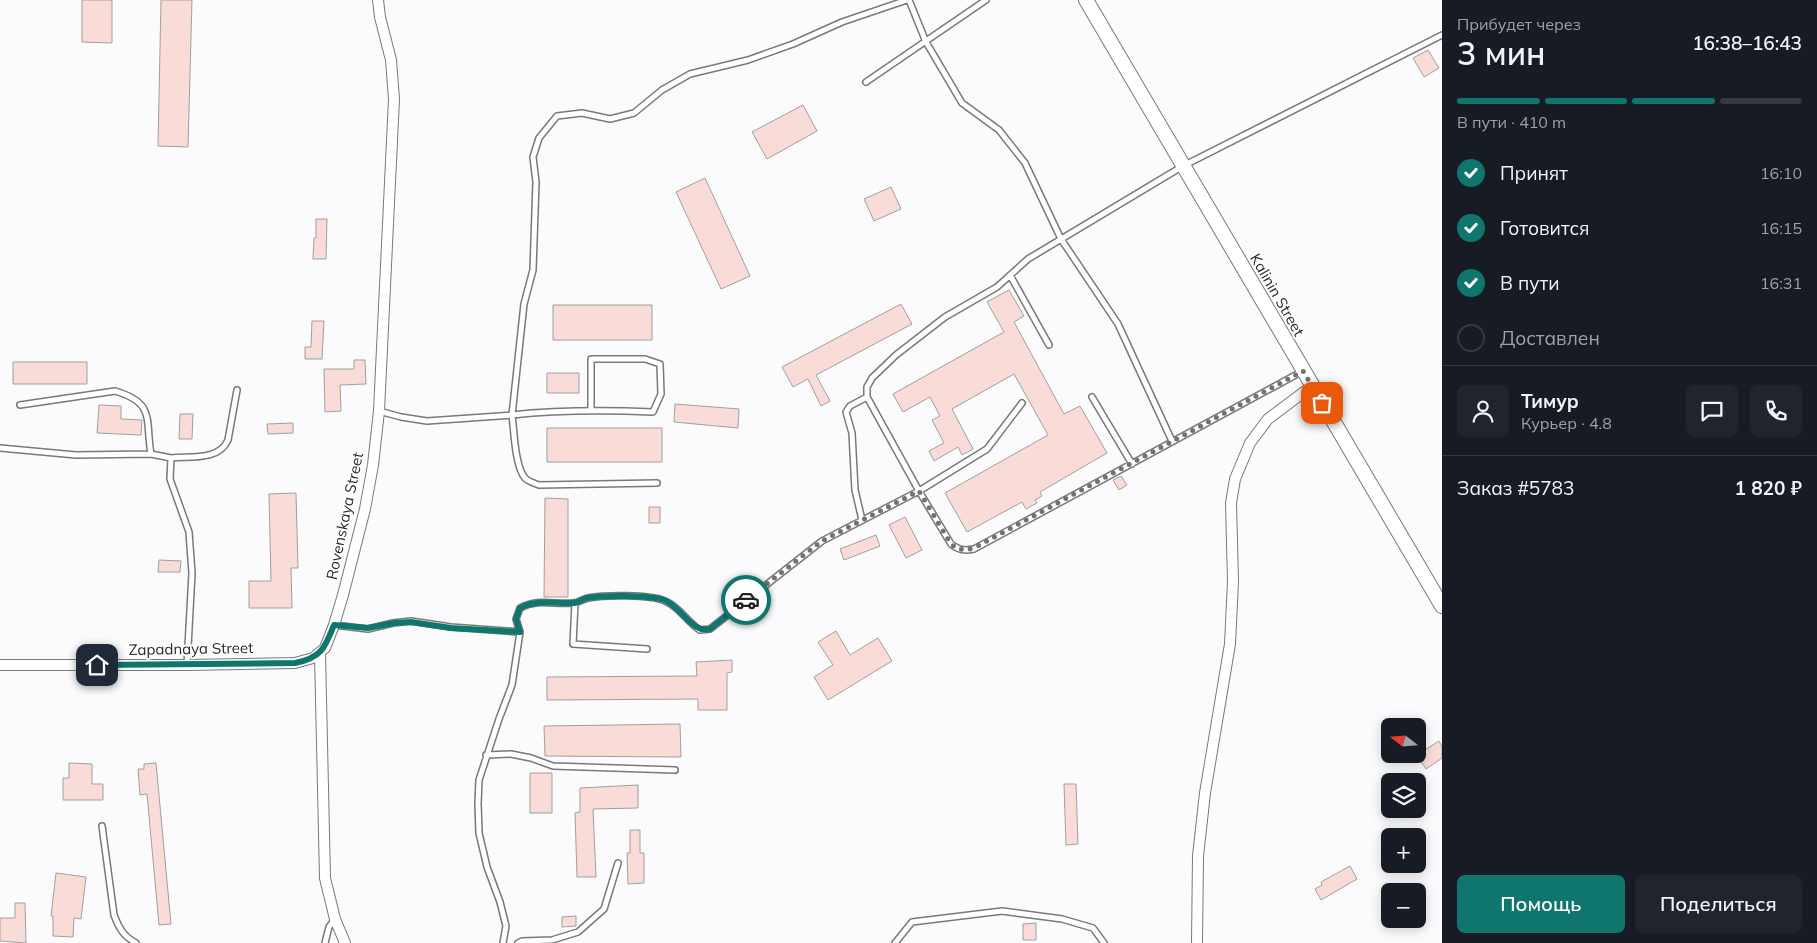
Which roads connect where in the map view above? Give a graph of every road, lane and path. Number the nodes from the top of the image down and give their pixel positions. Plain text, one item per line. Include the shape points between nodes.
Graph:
1 (378, 0) edge
2 (908, 0) edge
3 (986, 0) edge
4 (1086, 0) edge
5 (1442, 36) edge
6 (926, 42) junction
7 (866, 82) dead end
8 (1183, 166) junction
9 (1061, 239) junction
10 (1010, 275) junction
11 (1049, 345) dead end
12 (1303, 371) junction
13 (1312, 386) junction
14 (237, 390) dead end
15 (867, 396) junction
16 (1092, 397) dead end
17 (1022, 403) dead end
18 (20, 405) dead end
19 (591, 410) junction
20 (379, 411) junction
21 (512, 415) junction
22 (1172, 441) junction
23 (0, 448) edge
24 (151, 454) junction
25 (171, 458) junction
26 (1132, 464) junction
27 (657, 483) dead end
28 (919, 491) junction
29 (862, 520) junction
30 (575, 603) junction
31 (1442, 606) edge
32 (334, 625) junction
33 (520, 632) junction
34 (647, 649) dead end
35 (320, 653) junction
36 (0, 665) edge
37 (187, 665) junction
38 (486, 755) junction
39 (675, 770) dead end
40 (102, 826) dead end
41 (618, 863) dead end
42 (335, 918) junction
43 (136, 943) edge
44 (325, 943) edge
45 (344, 943) edge
46 (503, 943) edge
47 (518, 943) edge
48 (895, 943) edge
49 (1104, 943) edge
50 (1197, 943) edge

1 - 20 street, Rovenskaya Street via 391,60 394,99
2 - 6 lane
2 - 21 lane via 842,22 748,60 690,74 662,90 634,113 610,119 582,113 557,116 539,138 534,157 533,270 524,304
3 - 6 lane
4 - 8 main road, Kalinin Street
5 - 8 lane
6 - 7 lane
6 - 9 lane via 962,103 1000,130 1025,163
8 - 9 lane
8 - 12 main road, Kalinin Street
9 - 10 lane via 1028,259
9 - 22 lane via 1118,324
10 - 11 lane
10 - 15 lane via 997,287 945,317 896,354 872,378
12 - 13 main road, Kalinin Street
12 - 22 lane
13 - 31 main road, Kalinin Street
13 - 50 street via 1268,418 1250,443 1231,503 1233,581 1230,644 1198,856
14 - 25 lane via 225,447 212,455
15 - 28 lane
15 - 29 lane via 846,412 852,433 855,490
16 - 26 lane
17 - 28 lane via 987,449
18 - 24 lane via 115,391 129,395 141,403 147,414
19 - 19 lane via 591,360 645,359 660,364 661,394 653,412
19 - 21 lane
20 - 21 lane via 427,421
20 - 32 street, Rovenskaya Street via 365,509
21 - 27 lane via 519,468 531,482 539,485
22 - 26 lane
23 - 24 lane via 76,455
24 - 25 lane
25 - 37 lane via 170,480 188,532 192,573
26 - 28 lane via 966,550 951,544
28 - 29 lane
29 - 30 lane via 809,550 710,629 696,628 674,605 650,597 586,598
30 - 33 lane via 535,602 520,608 516,619
30 - 34 lane via 573,644
32 - 33 lane via 368,628 411,622
32 - 35 street, Rovenskaya Street
33 - 38 lane via 512,685
35 - 37 street, Zapadnaya Street via 295,663
35 - 42 street, Rovenskaya Street via 325,878
36 - 37 street, Zapadnaya Street
38 - 39 lane via 511,754 553,766
38 - 46 lane via 479,780 479,833 506,926
40 - 43 lane via 114,915 118,928
41 - 47 lane via 604,909 578,932 552,940
42 - 44 lane
42 - 45 street, Rovenskaya Street
48 - 49 lane via 912,922 1002,911 1062,918 1093,928

